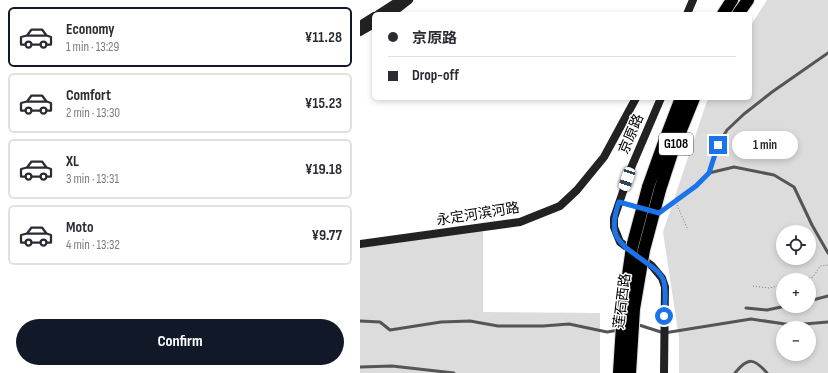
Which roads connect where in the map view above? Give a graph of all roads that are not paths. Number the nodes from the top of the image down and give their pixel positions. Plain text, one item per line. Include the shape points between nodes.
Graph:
1 (400, 0) edge
2 (409, 0) edge
3 (732, 0) edge
4 (748, 0) edge
5 (381, 12) edge
6 (394, 12) edge
7 (724, 12) edge
8 (739, 12) edge
9 (372, 17) edge
10 (360, 25) edge
11 (372, 25) edge
12 (360, 32) edge
13 (828, 53) edge
14 (635, 100) edge
15 (660, 100) edge
16 (680, 100) edge
17 (693, 100) edge
18 (709, 173) junction
19 (654, 189) junction
20 (619, 202) junction
21 (646, 210) dead end
22 (652, 212) dead end
23 (360, 244) edge
24 (828, 252) edge
25 (828, 296) edge
26 (816, 299) edge
27 (746, 308) dead end
28 (776, 308) edge
29 (360, 321) edge
30 (828, 322) edge
31 (664, 333) junction
32 (360, 367) edge
33 (454, 373) edge
34 (619, 373) edge
35 (630, 373) edge
36 (664, 373) edge
37 (735, 373) edge
38 (767, 373) edge

1 - 5 street
2 - 6 street
3 - 7 highway
4 - 8 highway
9 - 10 street
11 - 12 street
13 - 18 lane via 772,92 727,130 718,145
14 - 23 street, 永定河滨河路 via 604,157 560,206 520,222
15 - 20 street, 京原路
16 - 19 highway, 莲石西路 / G108 via 663,145
17 - 19 highway, 莲石西路 / G108
18 - 22 lane via 696,186 659,213
18 - 24 lane via 734,167 774,175 794,187
19 - 34 highway, 莲石西路 / G108, bridge via 632,247 623,310
19 - 35 highway, 莲石西路 / G108, bridge via 634,309
20 - 21 lane
20 - 31 street, 京原路 via 614,226 620,242 652,266 665,286
25 - 26 lane
27 - 28 lane
29 - 31 lane via 380,322 390,330 441,322 470,321 498,326 569,324 607,332 639,325
30 - 31 lane via 792,325 751,319
31 - 36 street, 京原路
32 - 33 lane via 392,366
37 - 38 lane via 747,361 752,360 759,363

